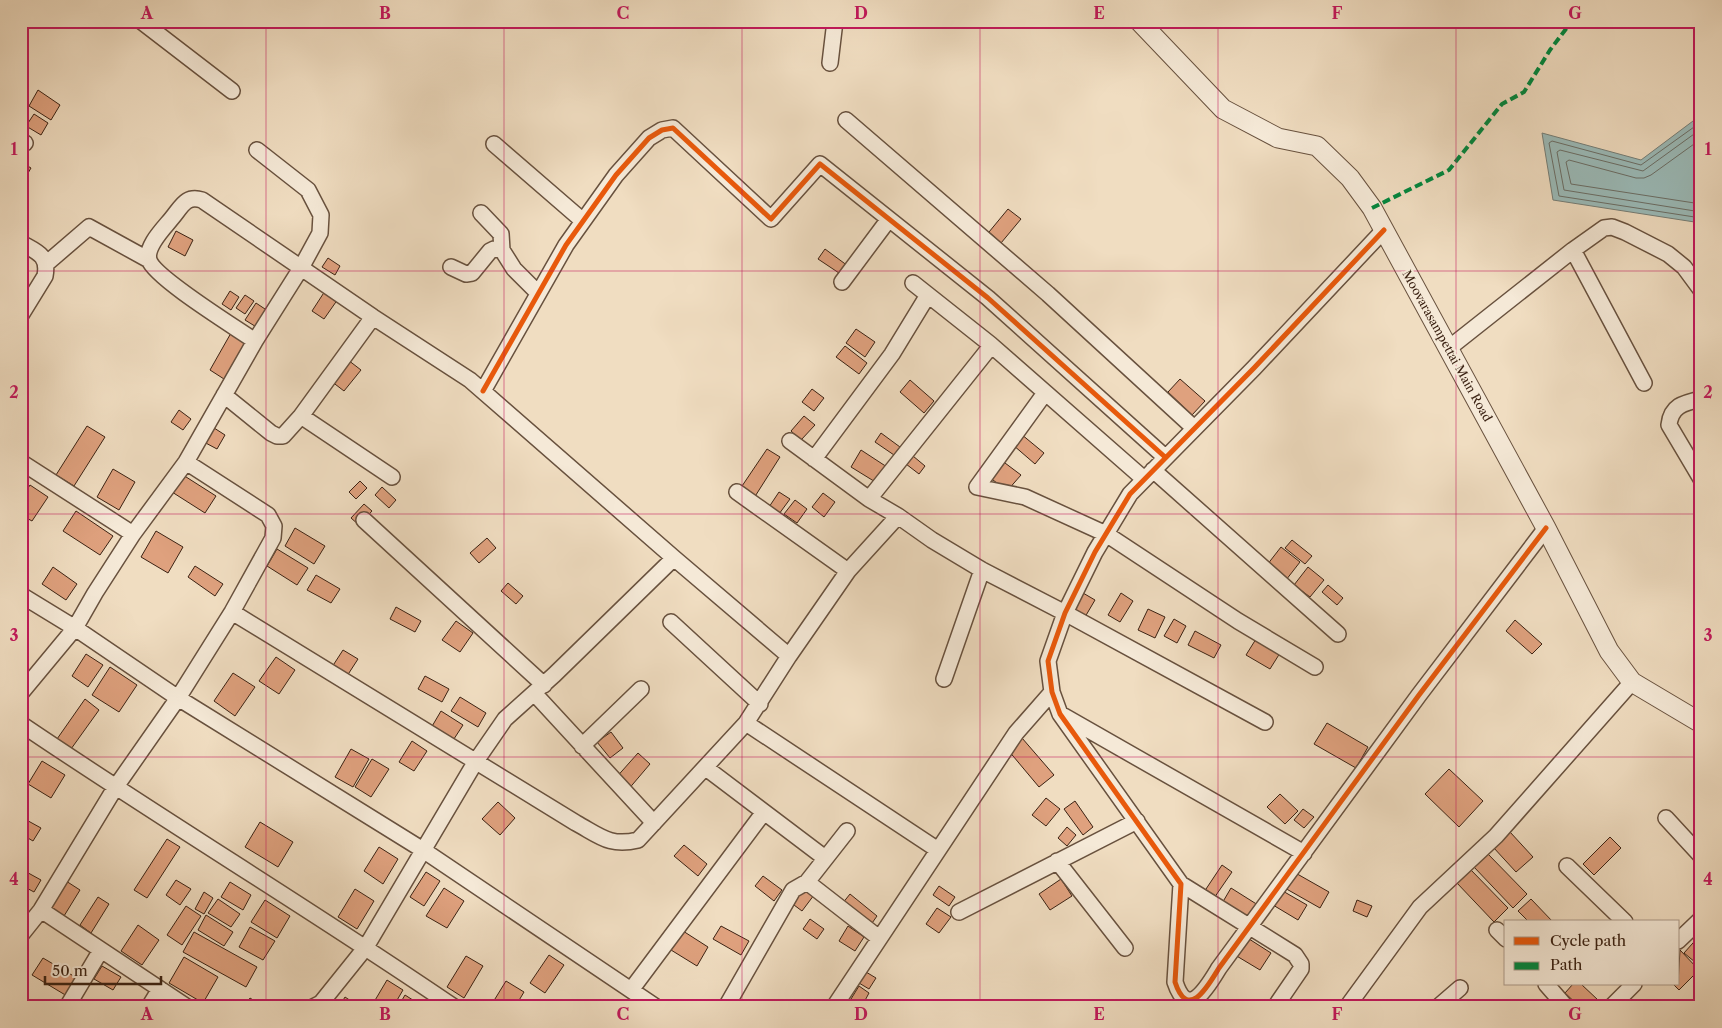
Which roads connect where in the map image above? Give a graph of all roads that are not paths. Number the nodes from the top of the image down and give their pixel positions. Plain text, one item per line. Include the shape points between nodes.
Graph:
1 (141, 21) edge
2 (835, 21) edge
3 (1139, 21) edge
4 (830, 63) dead end
5 (232, 91) dead end
6 (846, 120) dead end
7 (494, 144) dead end
8 (257, 150) dead end
9 (481, 213) dead end
10 (889, 219) junction
11 (583, 221) junction
12 (1384, 230) junction
13 (21, 243) edge
14 (502, 250) junction
15 (1573, 250) junction
16 (149, 260) junction
17 (46, 264) junction
18 (301, 268) junction
19 (451, 268) dead end
20 (842, 282) dead end
21 (913, 283) dead end
22 (1701, 290) edge
23 (538, 293) junction
24 (928, 295) junction
25 (21, 315) edge
26 (373, 317) junction
27 (255, 341) junction
28 (991, 346) junction
29 (1448, 348) junction
30 (1644, 383) dead end
31 (483, 391) junction
32 (1045, 393) junction
33 (224, 395) junction
34 (1701, 399) edge
35 (300, 416) junction
36 (1194, 428) junction
37 (790, 441) dead end
38 (1165, 457) junction
39 (814, 459) junction
40 (21, 462) edge
41 (186, 462) junction
42 (1149, 474) junction
43 (392, 477) dead end
44 (1701, 479) edge
45 (737, 492) dead end
46 (869, 499) junction
47 (898, 516) junction
48 (364, 520) dead end
49 (1546, 528) junction
50 (134, 534) junction
51 (1106, 534) junction
52 (674, 558) junction
53 (982, 570) junction
54 (848, 571) junction
55 (21, 595) edge
56 (232, 612) junction
57 (1065, 613) junction
58 (671, 622) dead end
59 (75, 628) junction
60 (1338, 634) dead end
61 (789, 656) junction
62 (1314, 667) dead end
63 (944, 679) dead end
64 (1632, 682) junction
65 (539, 689) junction
66 (641, 689) dead end
67 (1052, 692) junction
68 (21, 693) edge
69 (178, 698) junction
70 (760, 704) junction
71 (1060, 714) junction
72 (1265, 722) dead end
73 (746, 723) junction
74 (1701, 723) edge
75 (21, 724) edge
76 (582, 746) junction
77 (476, 761) junction
78 (706, 768) junction
79 (115, 788) junction
80 (764, 812) junction
81 (1666, 818) dead end
82 (1137, 821) junction
83 (654, 823) junction
84 (847, 831) dead end
85 (422, 850) junction
86 (938, 850) junction
87 (1304, 853) junction
88 (1701, 856) edge
89 (824, 858) junction
90 (1057, 861) junction
91 (1567, 866) dead end
92 (807, 882) junction
93 (1182, 884) junction
94 (41, 910) junction
95 (959, 912) dead end
96 (1701, 919) edge
97 (1623, 920) edge
98 (1249, 927) junction
99 (21, 935) edge
100 (879, 938) junction
101 (1680, 939) edge
102 (366, 947) junction
103 (1125, 948) dead end
104 (101, 950) junction
105 (1548, 986) edge
106 (1632, 986) edge
107 (1460, 988) dead end
108 (160, 989) junction
109 (631, 990) junction
110 (1183, 1003) edge
111 (67, 1007) edge
112 (149, 1007) edge
113 (187, 1007) edge
114 (313, 1007) edge
115 (454, 1007) edge
116 (656, 1007) edge
117 (726, 1007) edge
118 (834, 1007) edge
119 (1275, 1007) edge
120 (1347, 1007) edge
121 (1438, 1007) edge
122 (1566, 1007) edge
123 (1612, 1007) edge

1 - 5 street
2 - 4 street
3 - 12 street, Moovarasampettai Main Road via 1223,109 1278,138 1317,146 1350,178
6 - 36 street via 1048,294
7 - 11 street
8 - 18 street via 308,190 321,215 320,233
9 - 14 street via 501,234
10 - 11 street via 820,164 772,219 673,128 662,130 650,138 616,175
10 - 20 street
10 - 38 street via 988,298
11 - 23 street
12 - 29 street, Moovarasampettai Main Road
12 - 36 street
13 - 17 street via 41,255
14 - 19 street via 490,251 472,273
14 - 23 street via 514,269
15 - 22 street via 1604,228 1612,227 1668,254 1684,267
15 - 29 street
15 - 30 street
16 - 17 street via 89,227
16 - 18 street via 155,238 186,201 195,198
16 - 27 street via 165,279
17 - 25 street via 45,276
18 - 26 street
18 - 27 street
21 - 24 street
23 - 31 street
24 - 28 street
24 - 39 street via 892,354
26 - 31 street
26 - 35 street
27 - 33 street
28 - 32 street
28 - 46 street
29 - 49 street, Moovarasampettai Main Road
31 - 52 street
32 - 42 street
32 - 51 street via 977,487 1025,497
33 - 35 street via 277,436 283,436
33 - 41 street
34 - 44 street via 1676,408 1670,416 1669,425
35 - 43 street
36 - 38 street
37 - 39 street
38 - 42 street
39 - 46 street
40 - 50 street
41 - 50 street
41 - 56 street via 268,515 274,526 273,538
42 - 51 street via 1130,494
42 - 60 street
45 - 54 street
46 - 47 street
47 - 53 street
47 - 54 street
48 - 65 street
49 - 64 street, Moovarasampettai Main Road via 1609,651
49 - 87 street
50 - 59 street
51 - 57 street
51 - 62 street
52 - 61 street
52 - 65 street
53 - 57 street
53 - 63 street
54 - 61 street
55 - 59 street
56 - 69 street
56 - 77 street
57 - 67 street via 1048,661
57 - 72 street
58 - 70 street
59 - 68 street
59 - 69 street
61 - 70 street
64 - 74 street, Moovarasampettai Main Road
64 - 120 street via 1496,836 1420,907
65 - 76 street
65 - 77 street via 505,719
66 - 76 street
67 - 71 street
67 - 86 street via 1016,733
69 - 79 street
69 - 85 street
70 - 73 street
71 - 82 street
71 - 87 street
73 - 78 street
73 - 86 street
75 - 79 street
76 - 83 street
77 - 83 street via 611,842 624,844 638,840
77 - 85 street
78 - 80 street
78 - 83 street
79 - 94 street
79 - 102 street
80 - 89 street
80 - 109 street
81 - 88 street
82 - 90 street
82 - 93 street
84 - 89 street
85 - 102 street
85 - 109 street
86 - 100 street
87 - 98 street
89 - 92 street
90 - 95 street
90 - 103 street
91 - 97 street
92 - 100 street
92 - 117 street via 793,890
93 - 98 street
93 - 110 street via 1175,982
94 - 99 street
94 - 104 street
96 - 101 street
98 - 110 street via 1200,996
98 - 119 street via 1295,955 1301,964 1301,969
100 - 118 street
102 - 114 street via 321,1003
102 - 115 street
104 - 108 street
104 - 111 street
105 - 122 street
106 - 123 street
107 - 121 street
108 - 112 street
108 - 113 street
109 - 116 street

